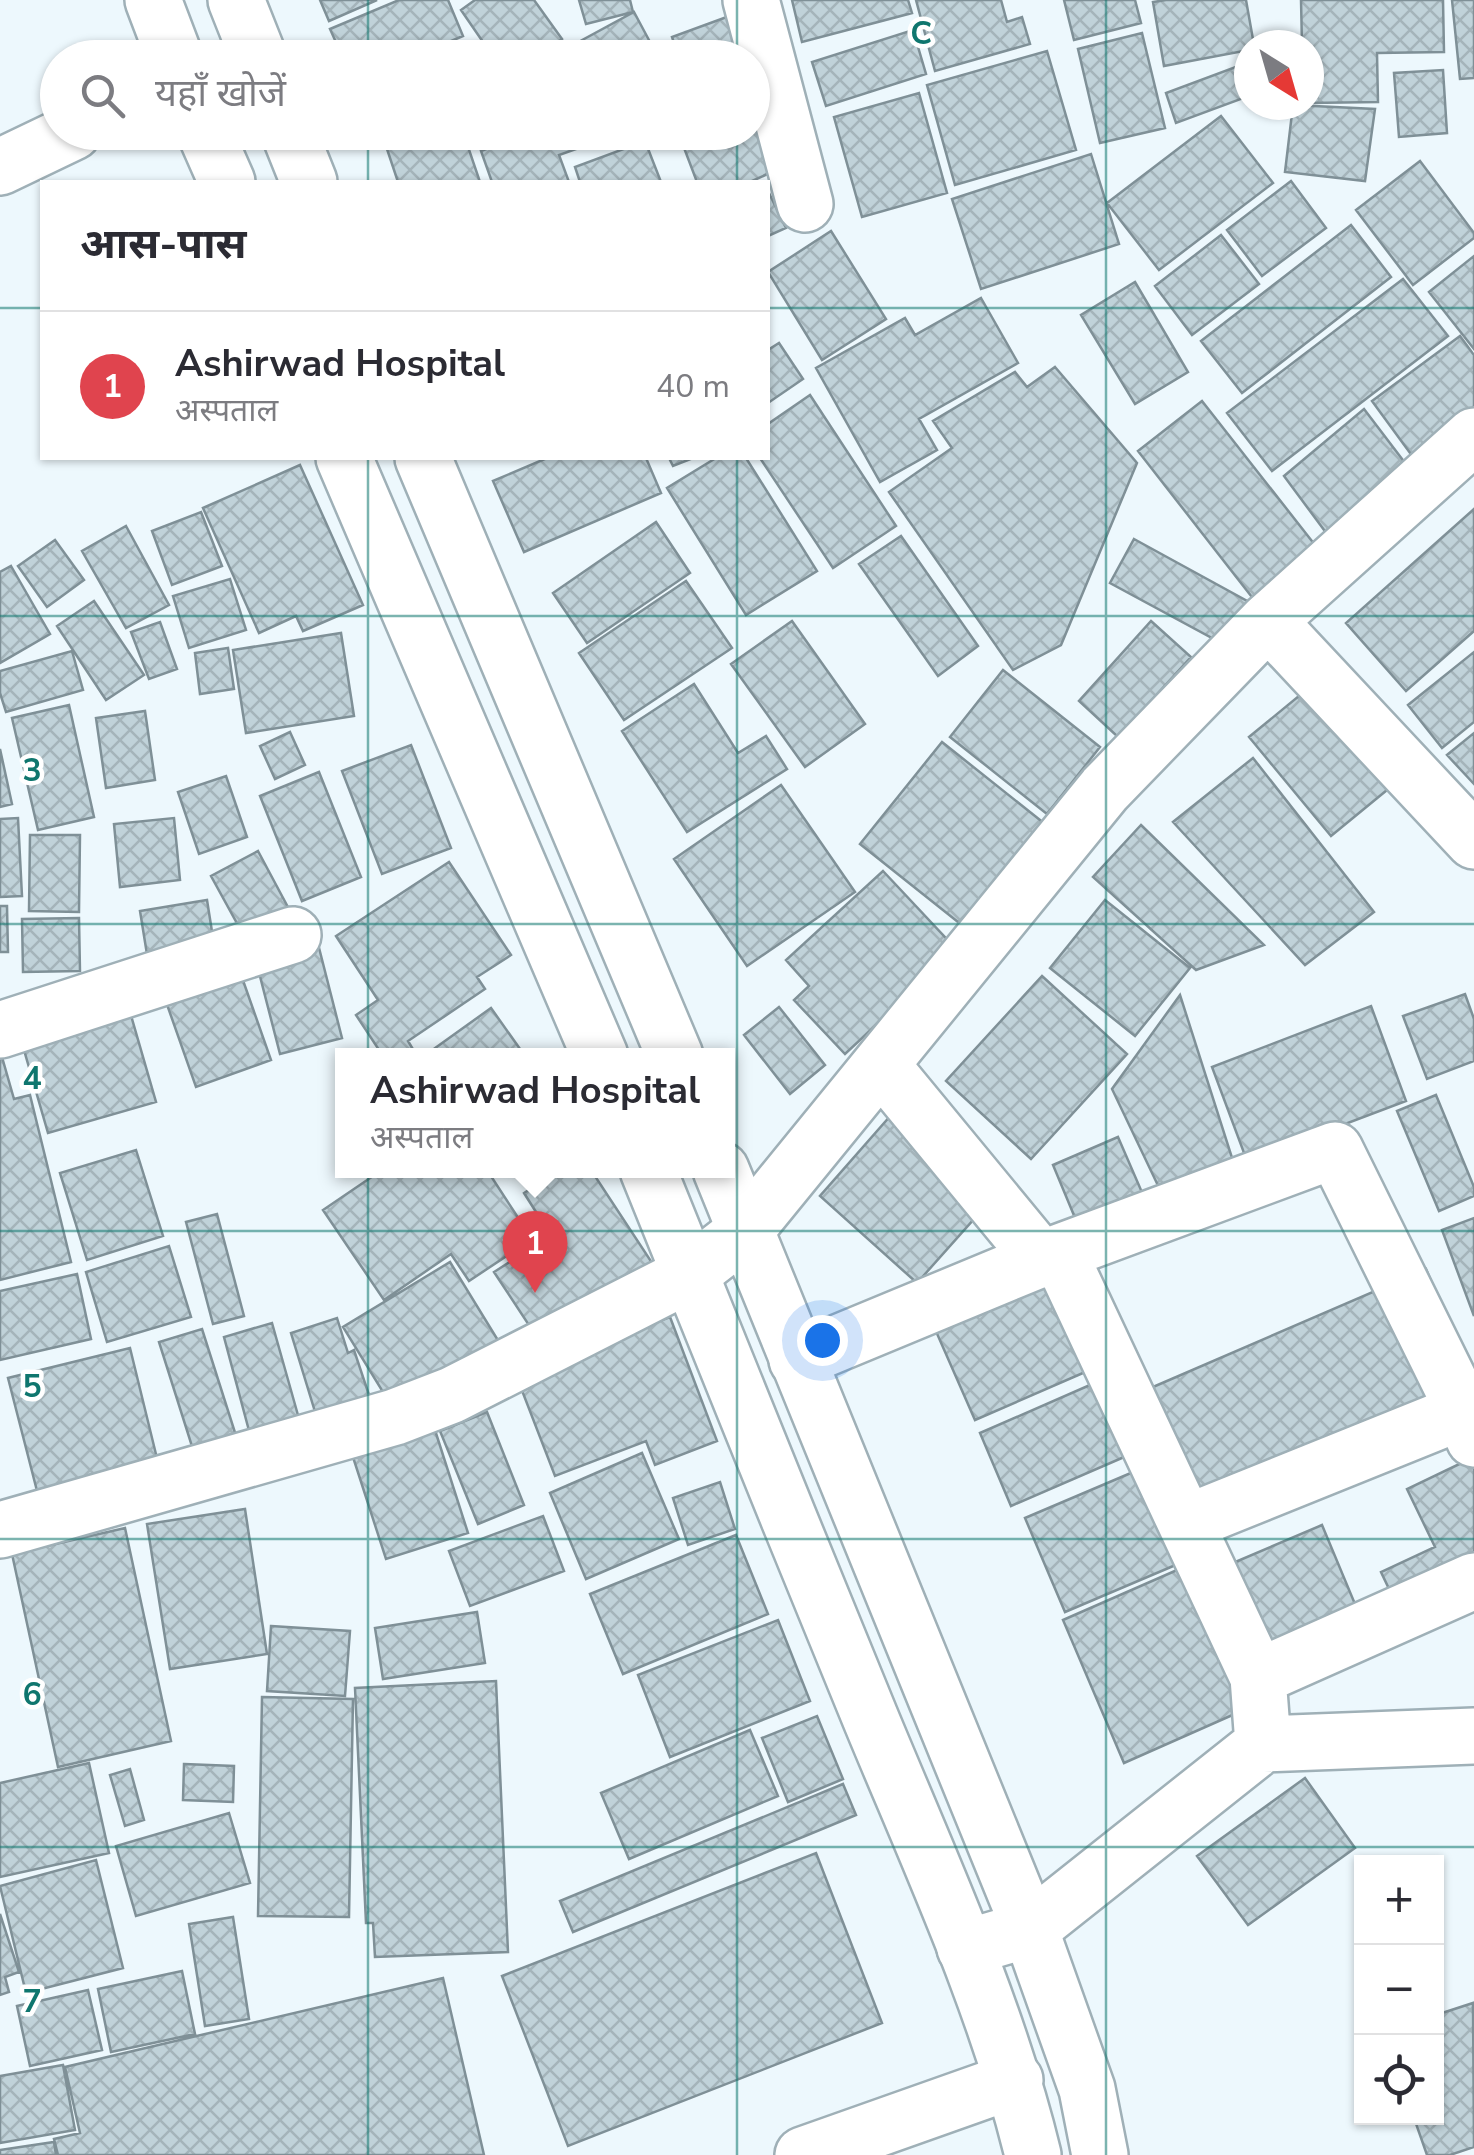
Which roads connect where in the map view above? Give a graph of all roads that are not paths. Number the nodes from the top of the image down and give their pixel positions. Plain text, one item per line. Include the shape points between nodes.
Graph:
1 (153, 0) edge
2 (236, 0) edge
3 (751, 0) edge
4 (167, 40) edge
5 (252, 40) edge
6 (761, 40) edge
7 (770, 73) edge
8 (40, 147) edge
9 (213, 150) edge
10 (0, 166) edge
11 (226, 180) edge
12 (804, 204) dead end
13 (1474, 436) edge
14 (345, 460) edge
15 (424, 460) edge
16 (1268, 621) junction
17 (1474, 841) edge
18 (293, 934) dead end
19 (0, 1030) edge
20 (597, 1048) edge
21 (672, 1048) edge
22 (882, 1066) junction
23 (651, 1178) edge
24 (723, 1178) edge
25 (744, 1232) junction
26 (1050, 1256) junction
27 (690, 1274) junction
28 (796, 1360) junction
29 (1469, 1425) edge
30 (1186, 1523) junction
31 (0, 1528) edge
32 (1474, 1581) edge
33 (1258, 1677) junction
34 (1474, 1736) edge
35 (1263, 1744) junction
36 (1030, 1929) junction
37 (965, 1948) junction
38 (1015, 2080) junction
39 (803, 2155) edge
40 (1033, 2155) edge
41 (1100, 2155) edge

1 - 4 main road
2 - 5 main road
3 - 6 main road
7 - 12 main road
8 - 10 main road
9 - 11 main road
13 - 16 main road
14 - 20 main road
15 - 21 main road
16 - 17 main road
16 - 22 main road via 1105,789
18 - 19 main road
22 - 25 main road
22 - 26 main road
23 - 27 main road
24 - 25 main road
25 - 27 main road
25 - 28 main road
26 - 28 main road
26 - 29 main road via 1335,1150
26 - 30 main road
27 - 31 main road via 396,1417
27 - 37 main road
28 - 36 main road
29 - 30 main road
30 - 33 main road
32 - 33 main road
33 - 35 main road
34 - 35 main road
35 - 36 main road
36 - 37 main road
36 - 41 main road via 1087,2089
37 - 38 main road
38 - 39 main road
38 - 40 main road

